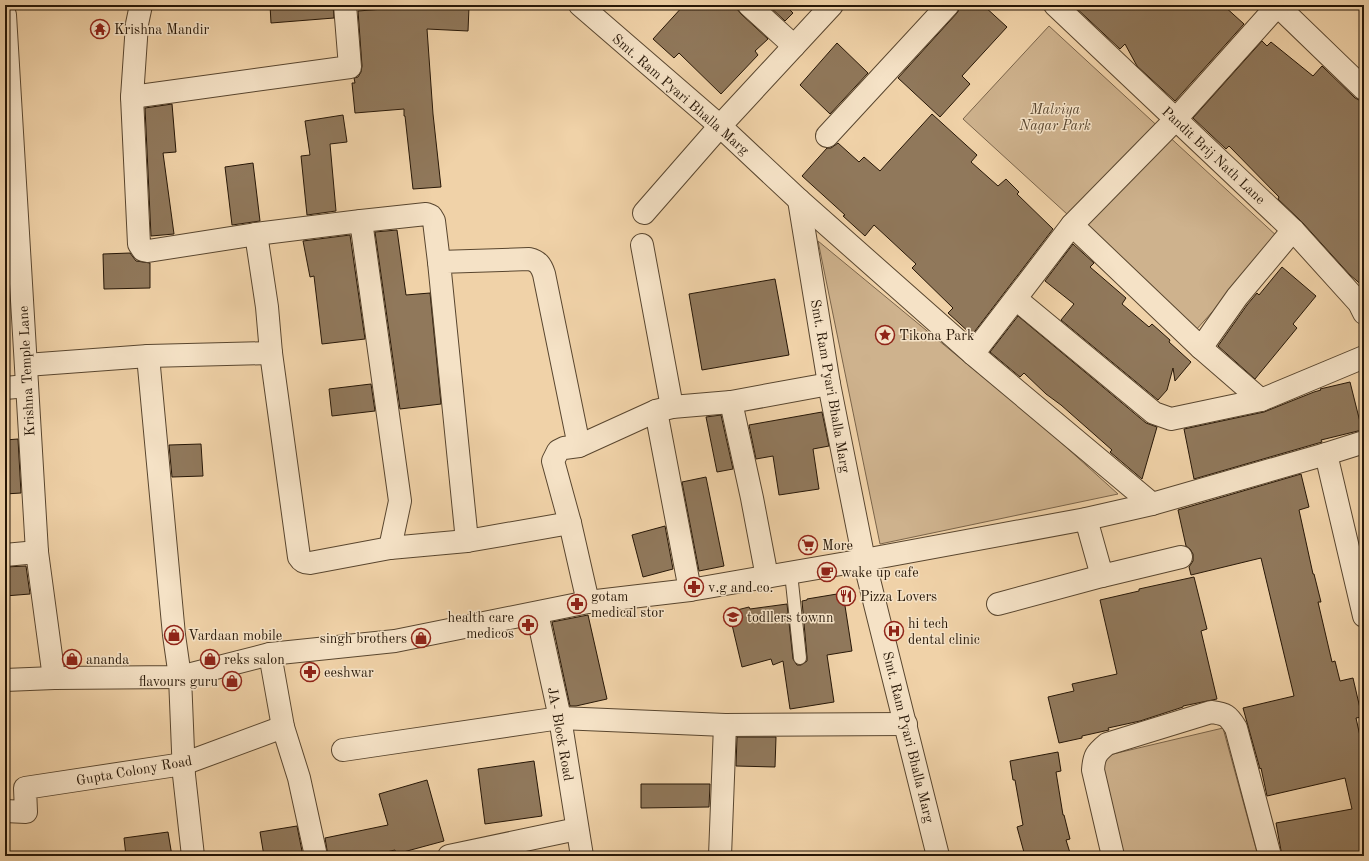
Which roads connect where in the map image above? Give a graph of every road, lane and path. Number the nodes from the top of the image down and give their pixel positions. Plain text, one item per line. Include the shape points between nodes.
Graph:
1 (142, 5) edge
2 (345, 5) edge
3 (580, 5) edge
4 (750, 5) edge
5 (832, 5) edge
6 (948, 5) edge
7 (1055, 5) edge
8 (1278, 5) edge
9 (5, 15) edge
10 (794, 46) junction
11 (1364, 88) edge
12 (132, 97) junction
13 (1176, 119) junction
14 (720, 126) junction
15 (827, 136) dead end
16 (799, 200) junction
17 (644, 213) dead end
18 (361, 221) junction
19 (1072, 225) junction
20 (1293, 230) junction
21 (256, 234) junction
22 (642, 245) dead end
23 (439, 262) junction
24 (1016, 299) junction
25 (1364, 313) edge
26 (1201, 348) junction
27 (271, 353) junction
28 (973, 354) junction
29 (148, 356) junction
30 (1364, 357) edge
31 (26, 365) junction
32 (829, 384) junction
33 (27, 386) junction
34 (5, 388) edge
35 (1262, 400) junction
36 (731, 402) junction
37 (664, 409) junction
38 (1364, 442) edge
39 (579, 446) junction
40 (1326, 454) junction
41 (1152, 504) junction
42 (1086, 519) junction
43 (570, 523) junction
44 (467, 541) junction
45 (390, 548) junction
46 (38, 552) junction
47 (5, 556) edge
48 (1181, 557) dead end
49 (864, 560) junction
50 (791, 573) junction
51 (1102, 576) junction
52 (767, 577) junction
53 (690, 590) junction
54 (588, 602) junction
55 (998, 604) dead end
56 (537, 613) junction
57 (1364, 615) edge
58 (270, 654) junction
59 (800, 658) dead end
60 (180, 677) junction
61 (54, 678) junction
62 (5, 680) edge
63 (560, 718) junction
64 (906, 724) junction
65 (725, 725) junction
66 (283, 727) junction
67 (343, 750) dead end
68 (183, 764) junction
69 (5, 811) edge
70 (577, 829) junction
71 (193, 856) edge
72 (316, 856) edge
73 (449, 856) edge
74 (582, 856) edge
75 (720, 856) edge
76 (938, 856) edge
77 (1113, 856) edge
78 (1270, 856) edge

1 - 12 street
2 - 12 street via 350,66
3 - 14 street, Smt. Ram Pyari Bhalla Marg
4 - 10 street
5 - 10 street
6 - 15 street
7 - 13 street, Pandit Brij Nath Lane
8 - 11 street
8 - 13 street
9 - 31 street, Krishna Temple Lane
10 - 14 street
12 - 21 street via 141,248 148,251
13 - 19 street
13 - 20 street, Pandit Brij Nath Lane
14 - 16 street, Smt. Ram Pyari Bhalla Marg
14 - 17 street
16 - 28 street
16 - 32 street, Smt. Ram Pyari Bhalla Marg
18 - 21 street
18 - 23 street via 426,214 431,216 434,221
18 - 45 street via 400,500
19 - 24 street
19 - 26 street
20 - 25 street, Pandit Brij Nath Lane via 1359,303
20 - 26 street via 1237,297
21 - 27 street
22 - 37 street
23 - 39 street via 529,259 541,265
23 - 44 street
24 - 28 street
24 - 35 street via 1154,414 1171,419
26 - 35 street
27 - 29 street
27 - 45 street via 300,557 305,563 310,563
28 - 41 street
29 - 31 street
29 - 60 street
30 - 35 street
31 - 33 street, Krishna Temple Lane
32 - 36 street
32 - 49 street, Smt. Ram Pyari Bhalla Marg
33 - 34 street
33 - 46 street, Krishna Temple Lane
36 - 37 street
36 - 52 street
37 - 39 street
37 - 53 street
38 - 40 street
39 - 43 street via 558,451 553,461
40 - 41 street
40 - 57 street
41 - 42 street
42 - 49 street
42 - 51 street
43 - 44 street
43 - 54 street
44 - 45 street
46 - 47 street
46 - 61 street, Krishna Temple Lane
48 - 51 street
49 - 50 street
49 - 64 street, Smt. Ram Pyari Bhalla Marg
50 - 52 street
50 - 59 lane
51 - 55 street
52 - 53 street
53 - 54 street
54 - 56 street
56 - 58 street via 395,641
56 - 63 street, JA- Block Road
58 - 60 street
58 - 66 street
60 - 61 street
60 - 68 street
61 - 62 street
63 - 65 street
63 - 67 street
63 - 70 street, JA- Block Road
64 - 65 street
64 - 76 street, Smt. Ram Pyari Bhalla Marg
65 - 75 street
66 - 68 street, Gupta Colony Road
66 - 72 street via 299,778
68 - 69 street, Gupta Colony Road via 25,788 26,812
68 - 71 street
70 - 73 street
70 - 74 street, JA- Block Road
77 - 78 street via 1093,770 1097,751 1107,744 1211,712 1229,717 1236,728

